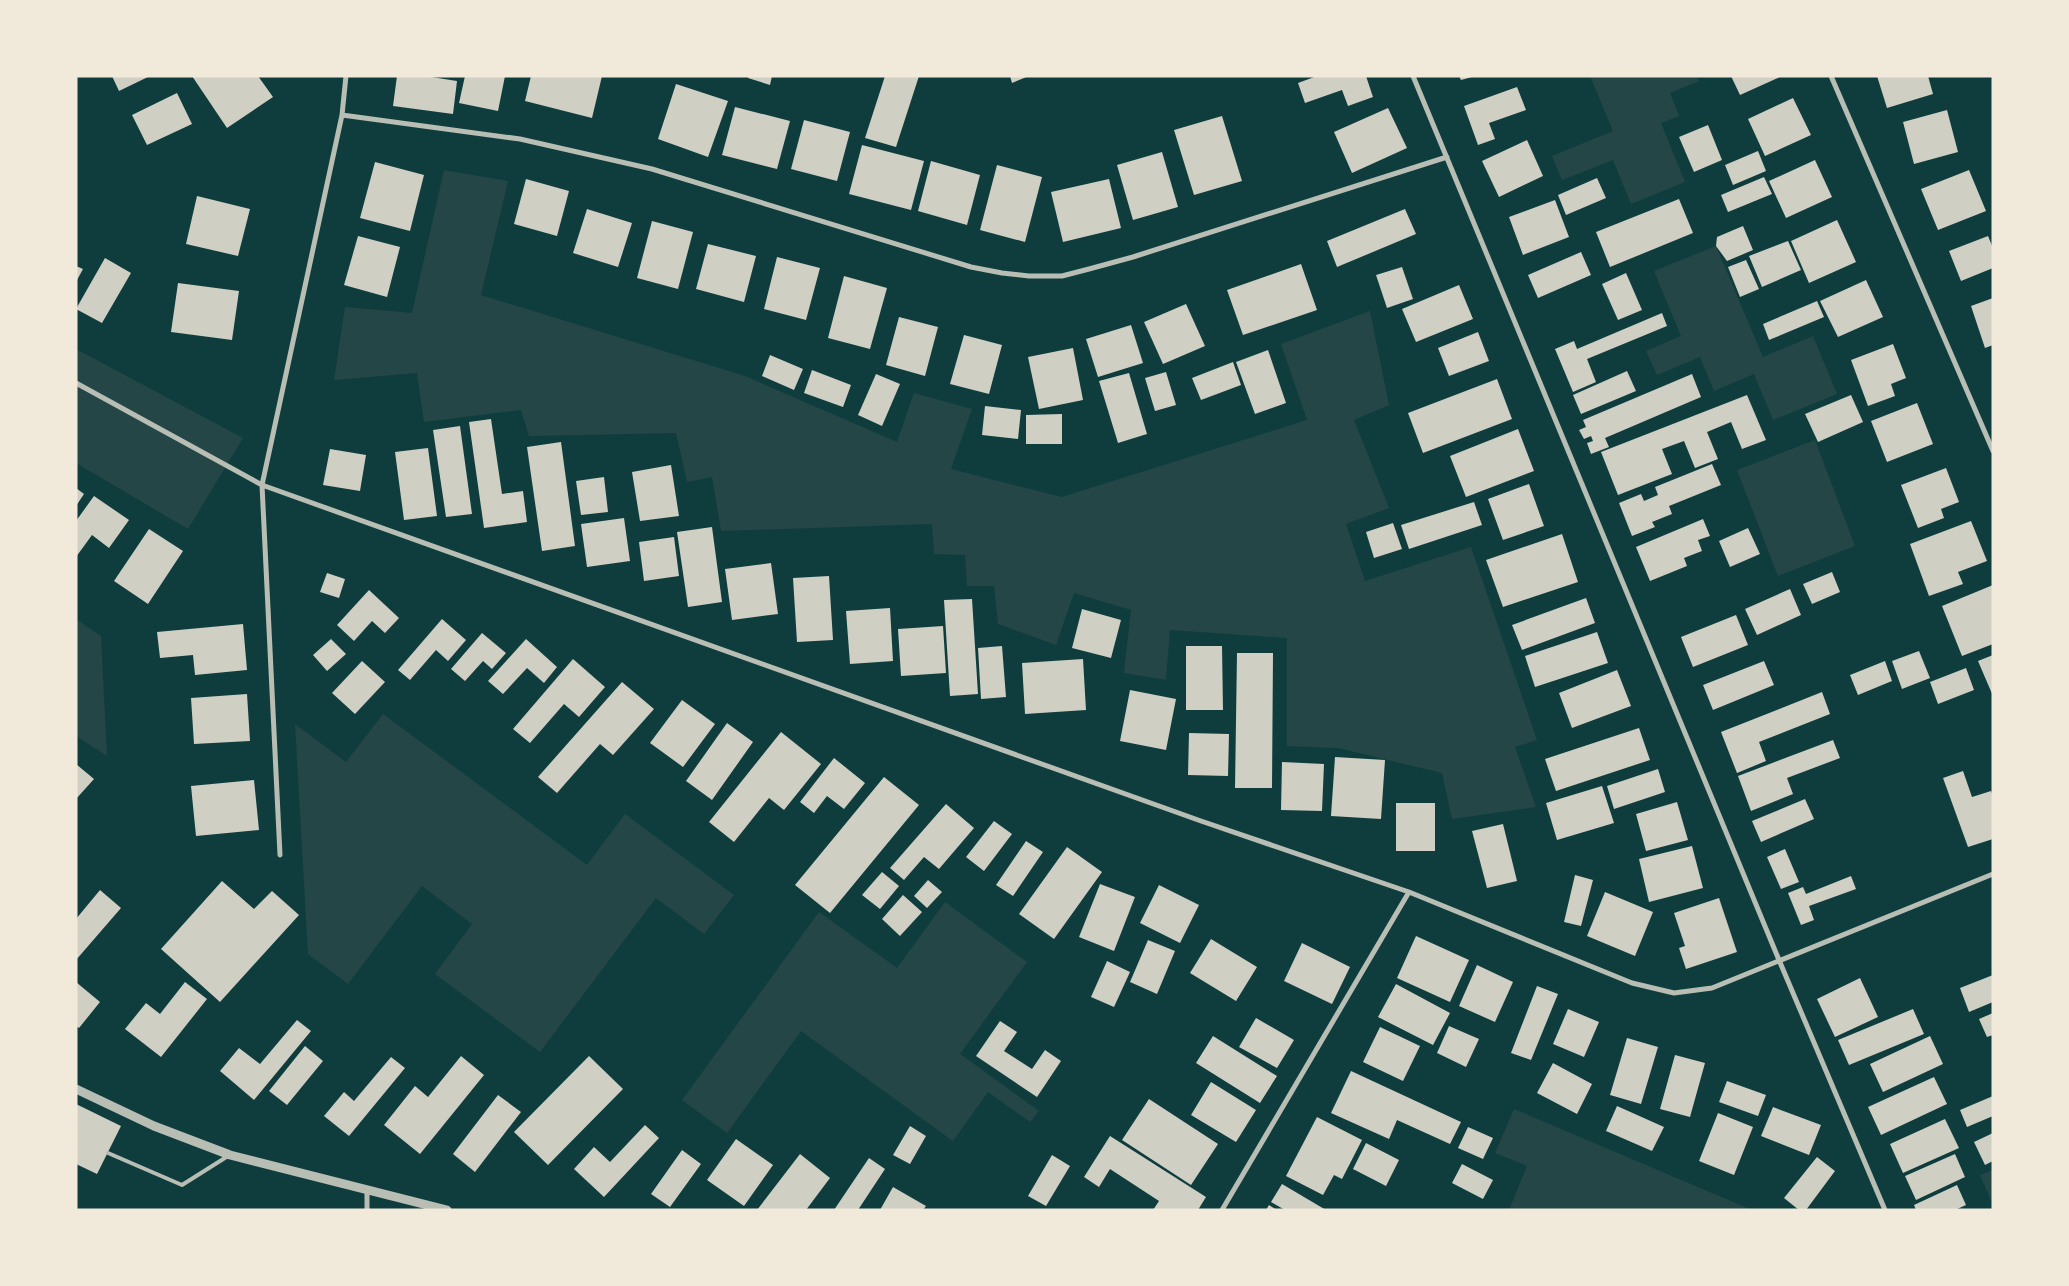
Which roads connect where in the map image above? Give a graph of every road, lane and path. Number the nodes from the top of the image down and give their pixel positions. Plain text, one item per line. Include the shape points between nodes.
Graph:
1 (346, 76) edge
2 (1413, 76) edge
3 (1832, 76) edge
4 (342, 115) junction
5 (1447, 157) junction
6 (76, 383) edge
7 (1993, 451) edge
8 (262, 485) junction
9 (280, 855) dead end
10 (1993, 874) edge
11 (1409, 892) junction
12 (1779, 960) junction
13 (76, 1089) edge
14 (108, 1153) dead end
15 (230, 1155) junction
16 (367, 1191) junction
17 (441, 1209) edge
18 (367, 1210) edge
19 (1222, 1210) edge
20 (1885, 1210) edge

1 - 4 street
2 - 5 street
3 - 7 street
4 - 5 street via 520,139 642,167 971,267 1029,276 1062,276 1132,258
4 - 8 street
5 - 12 street
6 - 8 street
8 - 9 street
8 - 11 street via 1201,821
10 - 12 street
11 - 12 street via 1632,982 1674,993 1712,988
11 - 19 street
12 - 20 street
13 - 15 street via 154,1126
14 - 15 lane via 182,1185
15 - 16 street
16 - 17 street
16 - 18 street

